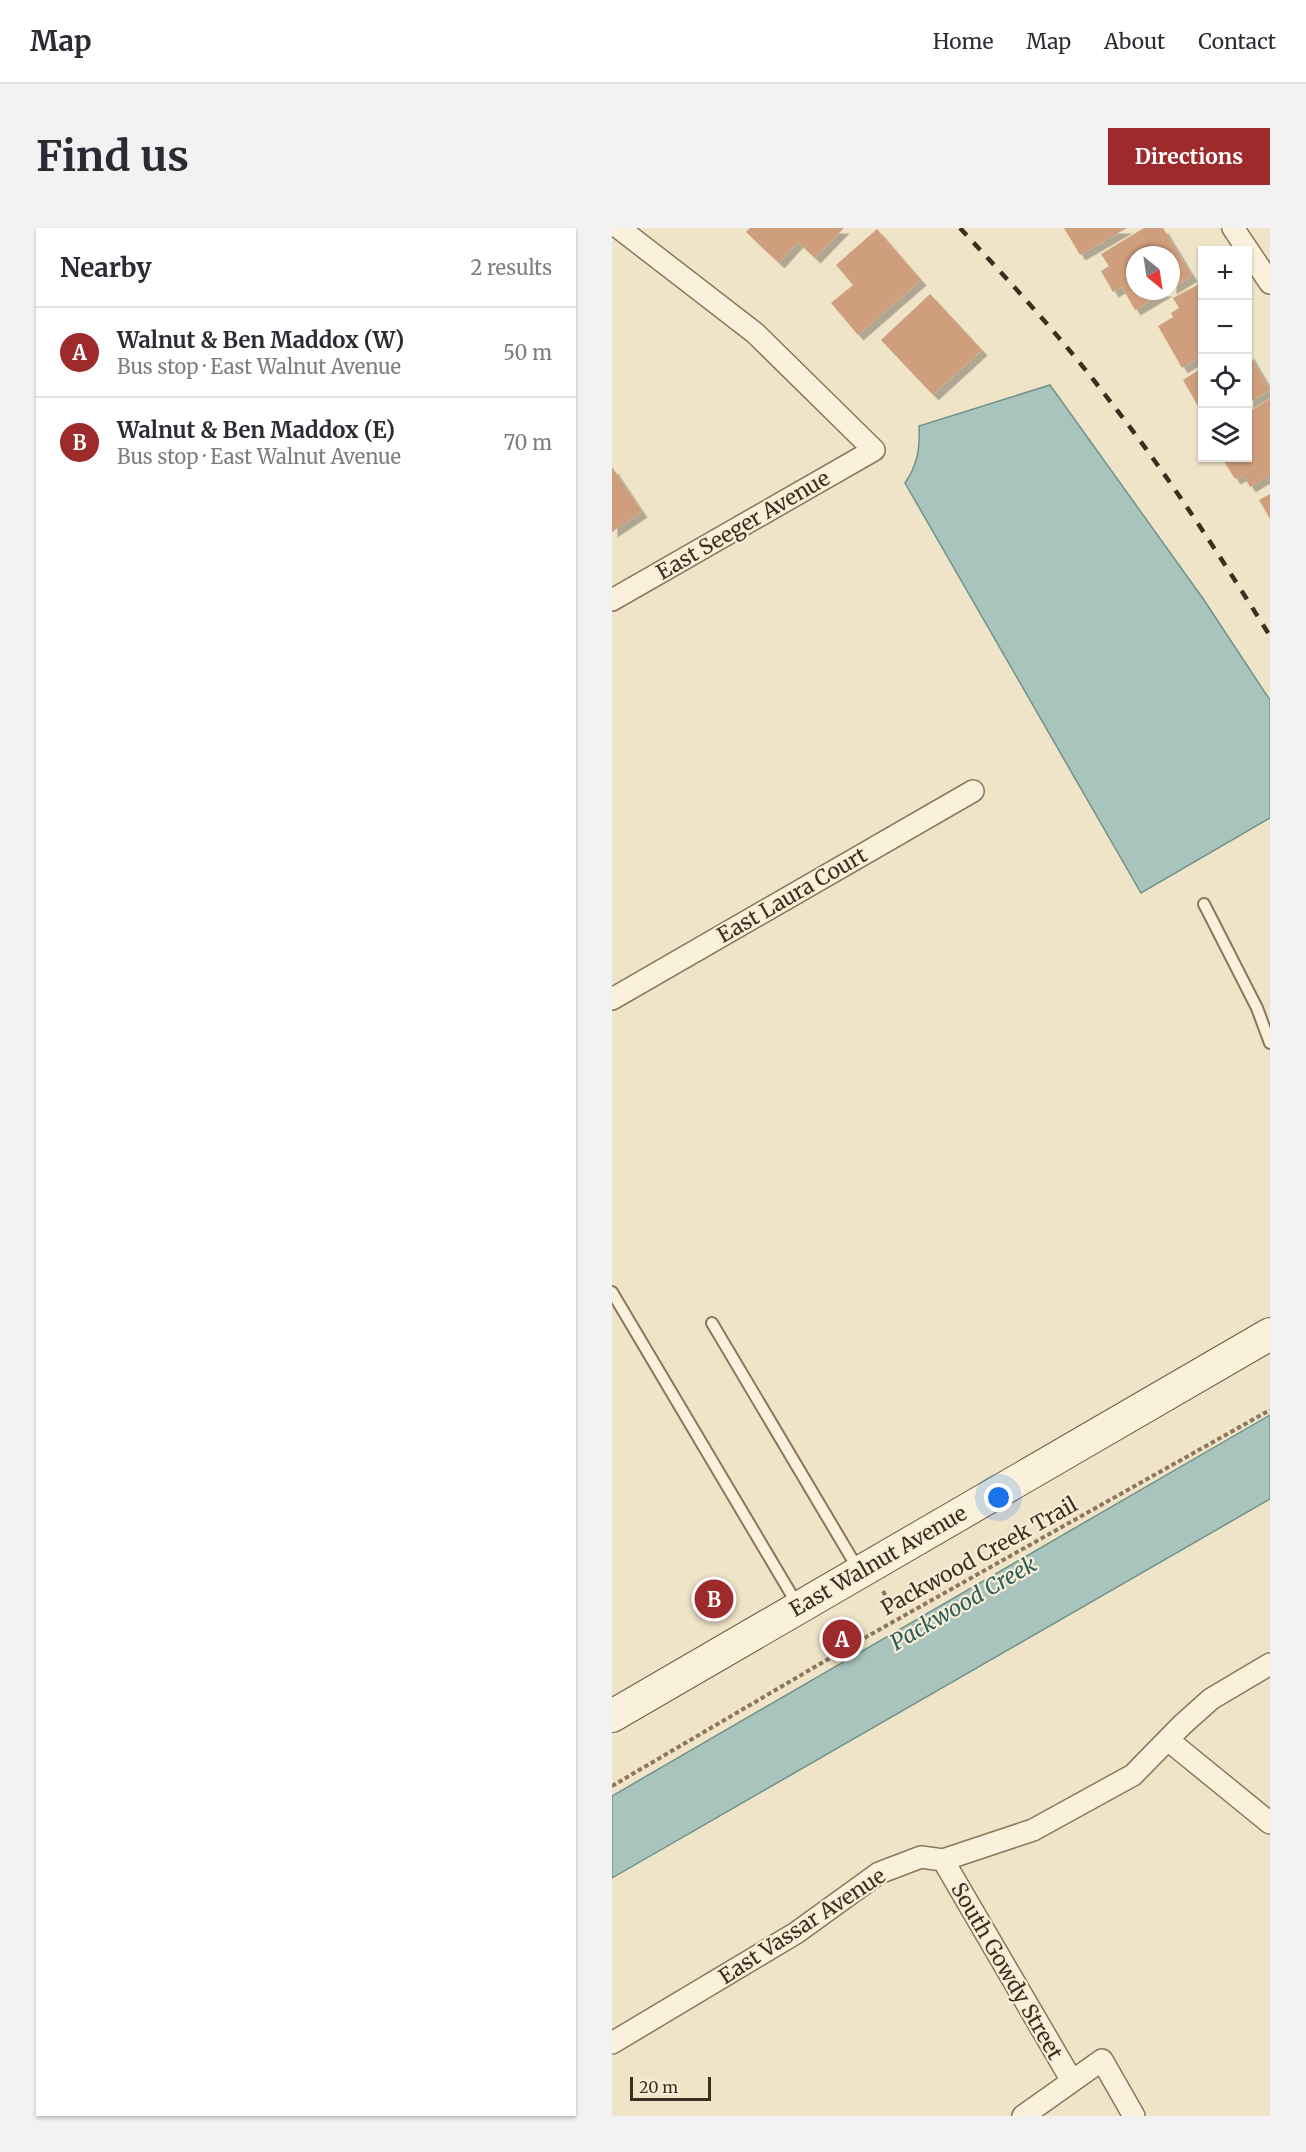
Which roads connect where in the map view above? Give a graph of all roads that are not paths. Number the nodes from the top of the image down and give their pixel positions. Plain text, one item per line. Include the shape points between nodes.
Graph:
1 (619, 228) edge
2 (1233, 228) edge
3 (1270, 283) edge
4 (612, 600) edge
5 (973, 791) dead end
6 (1204, 904) dead end
7 (612, 999) edge
8 (1270, 1043) edge
9 (612, 1292) edge
10 (712, 1323) dead end
11 (1270, 1334) edge
12 (860, 1572) junction
13 (799, 1607) junction
14 (1270, 1664) edge
15 (612, 1716) edge
16 (1168, 1740) junction
17 (1270, 1823) edge
18 (943, 1860) junction
19 (612, 2043) edge
20 (1072, 2081) junction
21 (1023, 2116) edge
22 (1134, 2116) edge

1 - 4 street, East Seeger Avenue via 755,333 874,450
2 - 3 street
5 - 7 street, East Laura Court
6 - 8 lane via 1257,1008
9 - 13 lane
10 - 12 lane
11 - 12 main road, East Walnut Avenue
12 - 13 main road, East Walnut Avenue
13 - 15 main road, East Walnut Avenue
14 - 16 street, East Vassar Avenue via 1211,1699
16 - 17 street
16 - 18 street, East Vassar Avenue via 1133,1775 1033,1830
18 - 19 street, East Vassar Avenue via 921,1857 879,1873 796,1933
18 - 20 street, South Gowdy Street
20 - 21 street
20 - 22 street via 1102,2060

